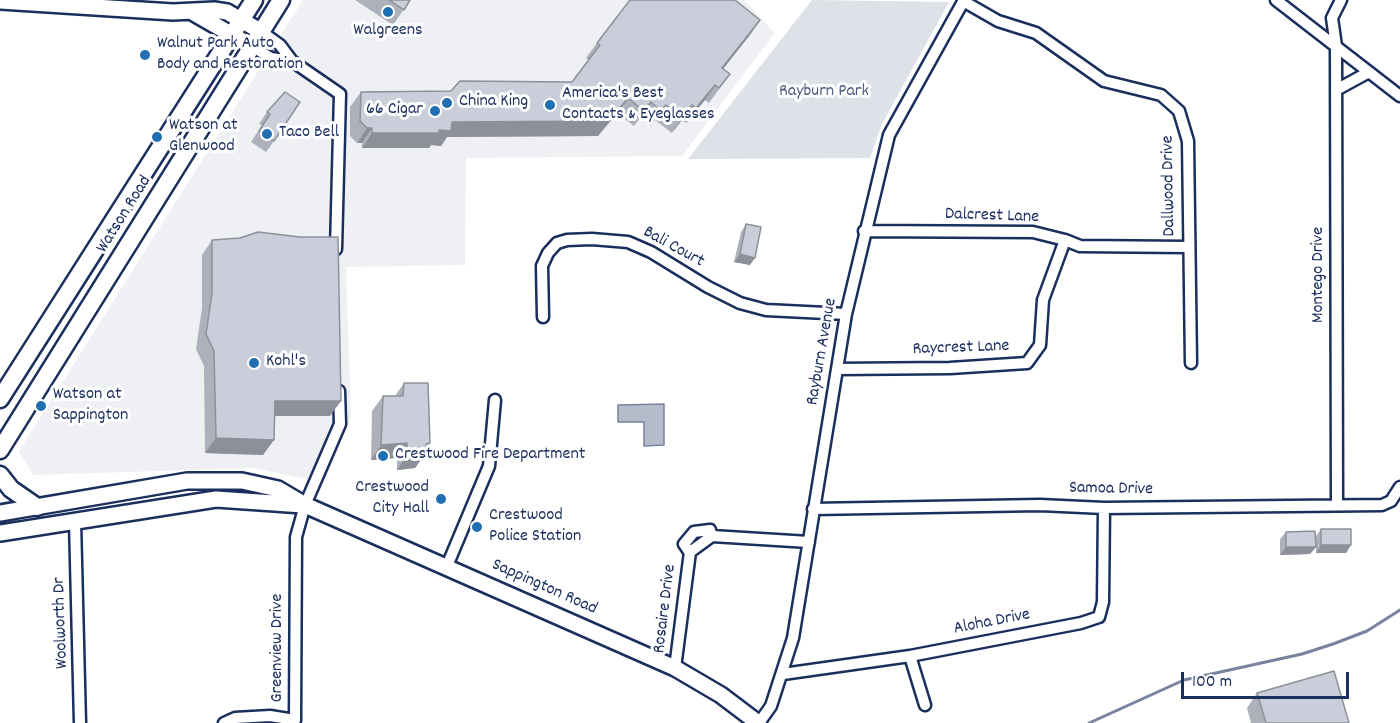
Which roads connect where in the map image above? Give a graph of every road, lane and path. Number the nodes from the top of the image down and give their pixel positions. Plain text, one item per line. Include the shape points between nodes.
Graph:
1 (254, 0) edge
2 (281, 0) edge
3 (1276, 0) edge
4 (1341, 0) edge
5 (0, 1) edge
6 (964, 1) edge
7 (194, 13) junction
8 (242, 20) junction
9 (232, 35) junction
10 (257, 40) junction
11 (1336, 46) junction
12 (292, 61) junction
13 (1370, 72) junction
14 (1336, 90) junction
15 (1400, 96) edge
16 (864, 231) junction
17 (1065, 240) junction
18 (1188, 247) junction
19 (336, 257) edge
20 (846, 314) junction
21 (543, 317) dead end
22 (1191, 363) dead end
23 (837, 369) junction
24 (339, 376) edge
25 (0, 399) edge
26 (495, 400) dead end
27 (0, 450) edge
28 (0, 475) edge
29 (1400, 487) edge
30 (77, 500) junction
31 (1336, 504) junction
32 (305, 505) junction
33 (37, 507) junction
34 (1104, 508) junction
35 (813, 510) junction
36 (0, 513) edge
37 (78, 521) junction
38 (0, 533) edge
39 (809, 542) junction
40 (447, 566) junction
41 (910, 656) junction
42 (675, 668) junction
43 (783, 674) junction
44 (925, 705) dead end
45 (298, 722) edge
46 (80, 723) edge
47 (224, 723) edge
48 (758, 723) edge

1 - 8 main road, Watson Road
2 - 10 main road, Watson Road
3 - 11 street
4 - 11 street, Montego Drive via 1332,18
5 - 7 main road
6 - 16 street, Rayburn Avenue via 889,135
6 - 18 street, Dallwood Drive via 998,21 1036,33 1104,81 1161,95 1172,103 1184,121 1188,141
7 - 8 main road via 225,11
7 - 9 main road
8 - 9 main road, Watson Road
8 - 10 main road
9 - 10 main road
9 - 25 main road, Watson Road
10 - 12 street via 280,45
10 - 12 street via 271,58
10 - 27 main road, Watson Road
11 - 13 street
11 - 14 street, Montego Drive
12 - 19 street via 340,94
13 - 14 street
13 - 15 street
14 - 31 street, Montego Drive
16 - 17 street, Dalcrest Lane via 1033,232
16 - 20 street, Rayburn Avenue
17 - 18 street, Dalcrest Lane via 1080,246
17 - 23 street, Raycrest Lane via 1043,300 1040,345 1027,363
18 - 22 street, Dallwood Drive
20 - 21 street, Bali Court via 766,310 740,303 628,242 592,238 557,243 548,253 542,266
20 - 23 street, Rayburn Avenue
23 - 35 street, Rayburn Avenue
24 - 32 street, Greenview Drive via 340,424
26 - 40 street via 489,466
28 - 33 main road via 11,489
29 - 31 street, Samoa Drive via 1382,505
30 - 32 main road, Sappington Road via 187,481 242,481 278,489
30 - 33 main road, Sappington Road
30 - 37 main road
31 - 34 street, Samoa Drive
32 - 37 main road, Sappington Road via 216,499
32 - 40 main road, Sappington Road
32 - 45 street, Greenview Drive via 296,537
33 - 36 main road, Sappington Road
34 - 35 street, Samoa Drive via 1040,505
34 - 41 street, Aloha Drive via 1104,602 1099,617
35 - 39 street, Rayburn Avenue
37 - 38 main road, Sappington Road
37 - 46 street, Woolworth Dr
39 - 42 street, Rosaire Drive via 712,536 699,543 690,553
39 - 43 street, Rayburn Avenue
40 - 42 main road, Sappington Road
41 - 43 street, Aloha Drive
41 - 44 street
42 - 48 main road, Sappington Road
43 - 48 street, Rayburn Avenue via 771,706
45 - 47 street, Greenview Drive via 270,716 235,718

